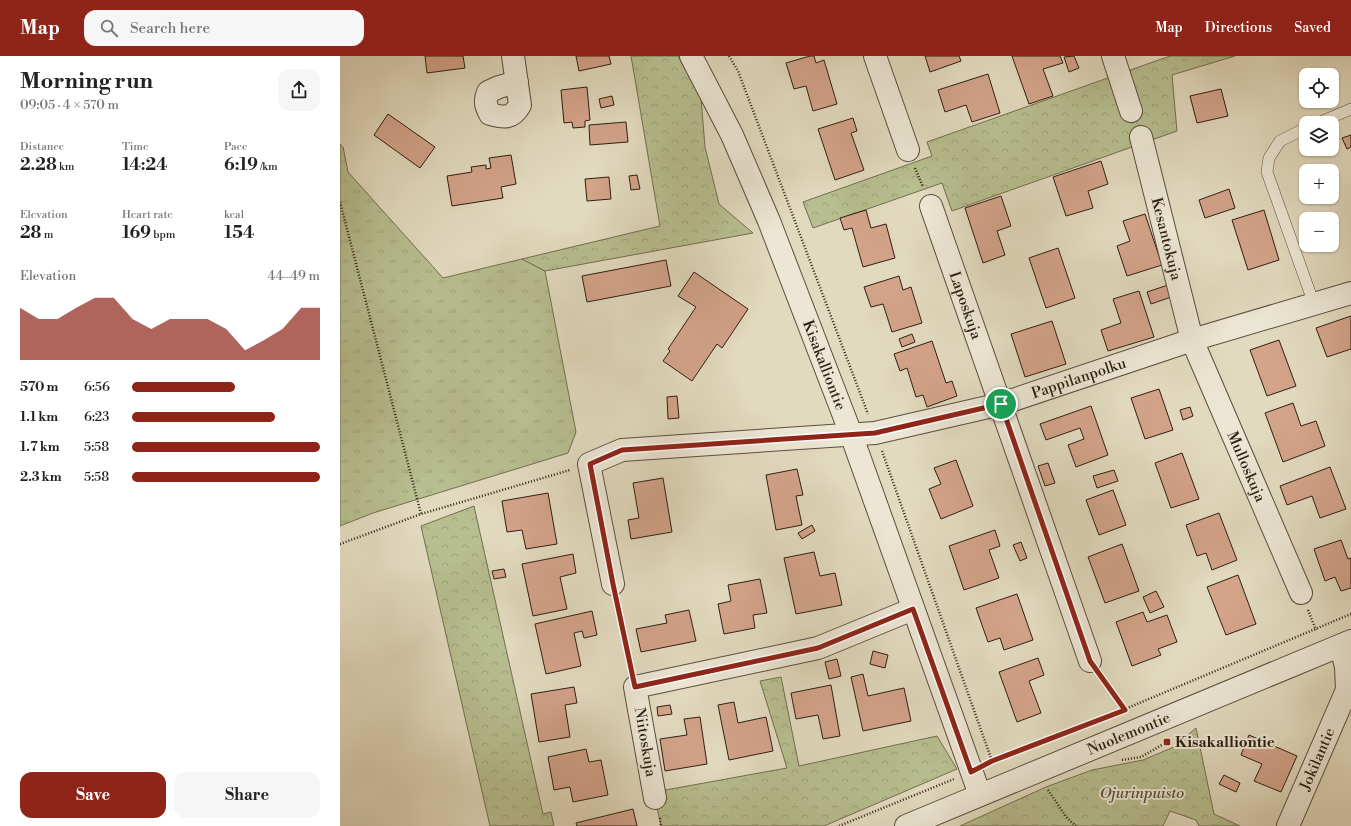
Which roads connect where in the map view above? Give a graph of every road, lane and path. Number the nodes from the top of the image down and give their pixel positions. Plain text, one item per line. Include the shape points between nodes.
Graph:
1 (513, 56) edge
2 (691, 56) edge
3 (875, 56) edge
4 (1112, 56) edge
5 (517, 82) dead end
6 (1351, 109) edge
7 (1131, 111) dead end
8 (1334, 116) edge
9 (1299, 132) edge
10 (1141, 137) dead end
11 (908, 150) joint
12 (340, 202) edge
13 (931, 206) joint
14 (1351, 294) edge
15 (1314, 304) junction
16 (1192, 340) junction
17 (1001, 404) junction
18 (851, 434) junction
19 (421, 514) dead end
20 (613, 584) joint
21 (1301, 593) dead end
22 (913, 609) junction
23 (1351, 614) edge
24 (1346, 643) edge
25 (1090, 661) joint
26 (635, 687) junction
27 (1125, 710) junction
28 (971, 772) junction
29 (980, 795) junction
30 (655, 798) dead end
31 (839, 826) edge
32 (906, 826) edge
33 (1288, 826) edge

1 - 5 street
2 - 18 street, Kisakalliontie via 732,134 769,221
3 - 11 street
4 - 7 street
6 - 8 lane
9 - 15 lane via 1280,141 1269,158 1267,172
10 - 16 street, Kesantokuja
11 - 13 path
12 - 19 path
13 - 17 street, Laposkuja
14 - 15 street, Pappilanpolku
15 - 16 street, Pappilanpolku
16 - 17 street, Pappilanpolku
16 - 21 street, Mulloskuja
17 - 18 street, Pappilanpolku via 875,433
17 - 25 street, Laposkuja
18 - 20 street, Pappilanpolku via 622,450 590,464
18 - 22 street, Kisakalliontie
20 - 26 path
22 - 26 street, Niitoskuja via 818,648
22 - 28 street, Kisakalliontie
23 - 27 path
24 - 29 street, Nuolemontie
24 - 33 street, Jokilantie via 1347,690
25 - 27 path
26 - 30 street, Niitoskuja
27 - 28 path via 992,761
28 - 29 street, Kisakalliontie
28 - 31 path
29 - 32 street, Nuolemontie

